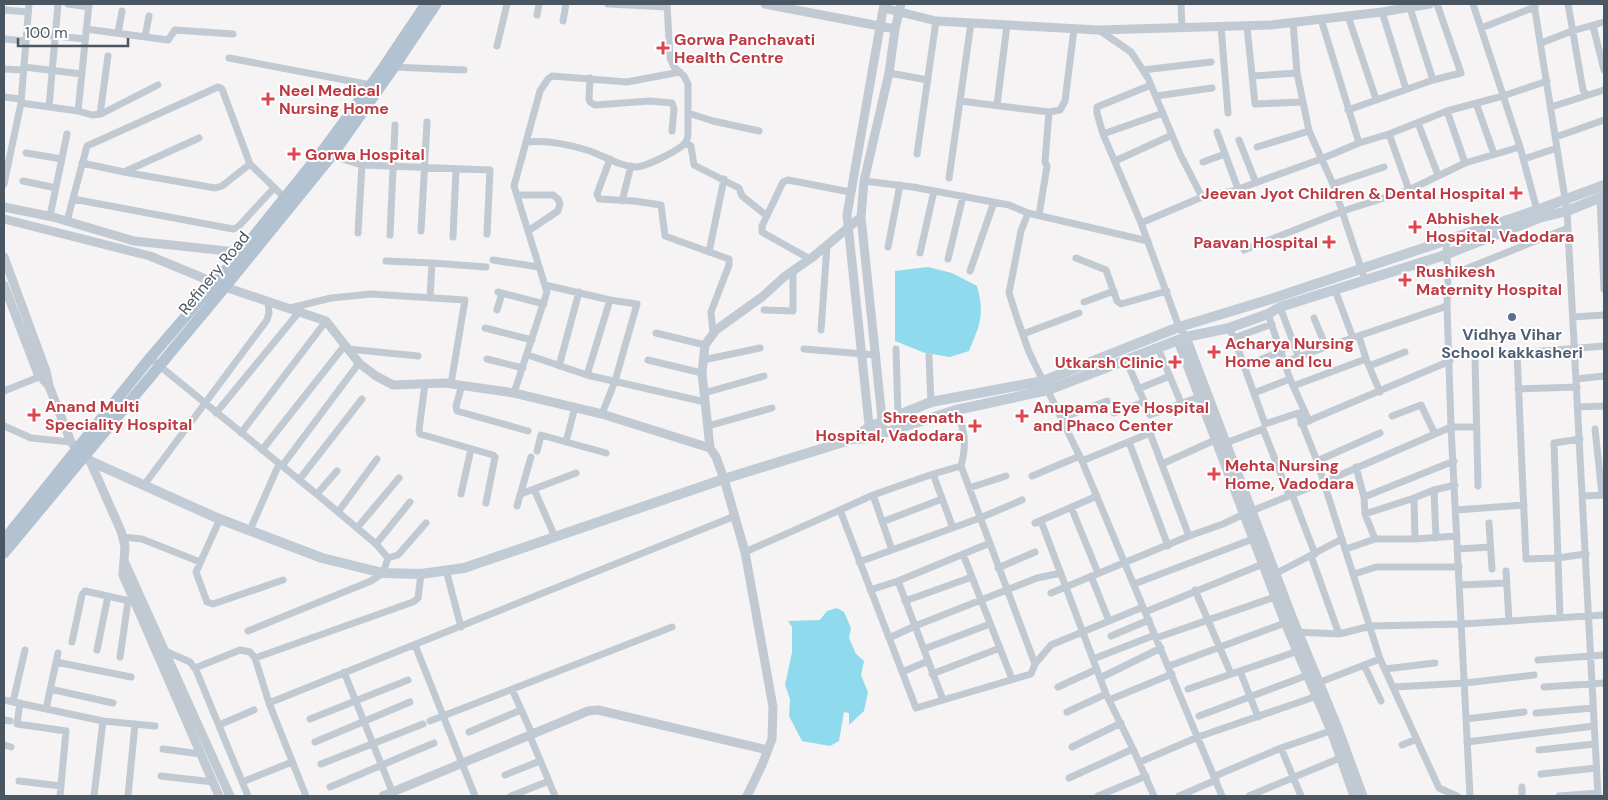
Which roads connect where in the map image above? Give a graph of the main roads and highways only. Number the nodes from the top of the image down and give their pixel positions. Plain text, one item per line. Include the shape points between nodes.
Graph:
1 (426, 4) edge
2 (436, 4) edge
3 (389, 67) junction
4 (329, 150) junction
5 (1604, 184) edge
6 (1602, 197) edge
7 (246, 253) junction
8 (1046, 385) junction
9 (869, 432) junction
10 (80, 452) junction
11 (4, 540) edge
12 (4, 553) edge

1 - 3 main road, Refinery Road
2 - 3 main road, Refinery Road
3 - 4 main road, Refinery Road
3 - 4 main road, Refinery Road via 371,85
4 - 7 main road, Refinery Road
4 - 7 main road, Refinery Road via 284,198
5 - 8 main road via 1361,269 1179,326
6 - 8 main road via 1447,254 1280,307 1231,333 1182,339
7 - 10 main road, Refinery Road
8 - 9 main road via 884,433
8 - 9 main road via 931,402 882,422
9 - 10 main road via 464,568 421,574 383,573 322,558 144,486
10 - 11 main road, Refinery Road
10 - 12 main road, Refinery Road

